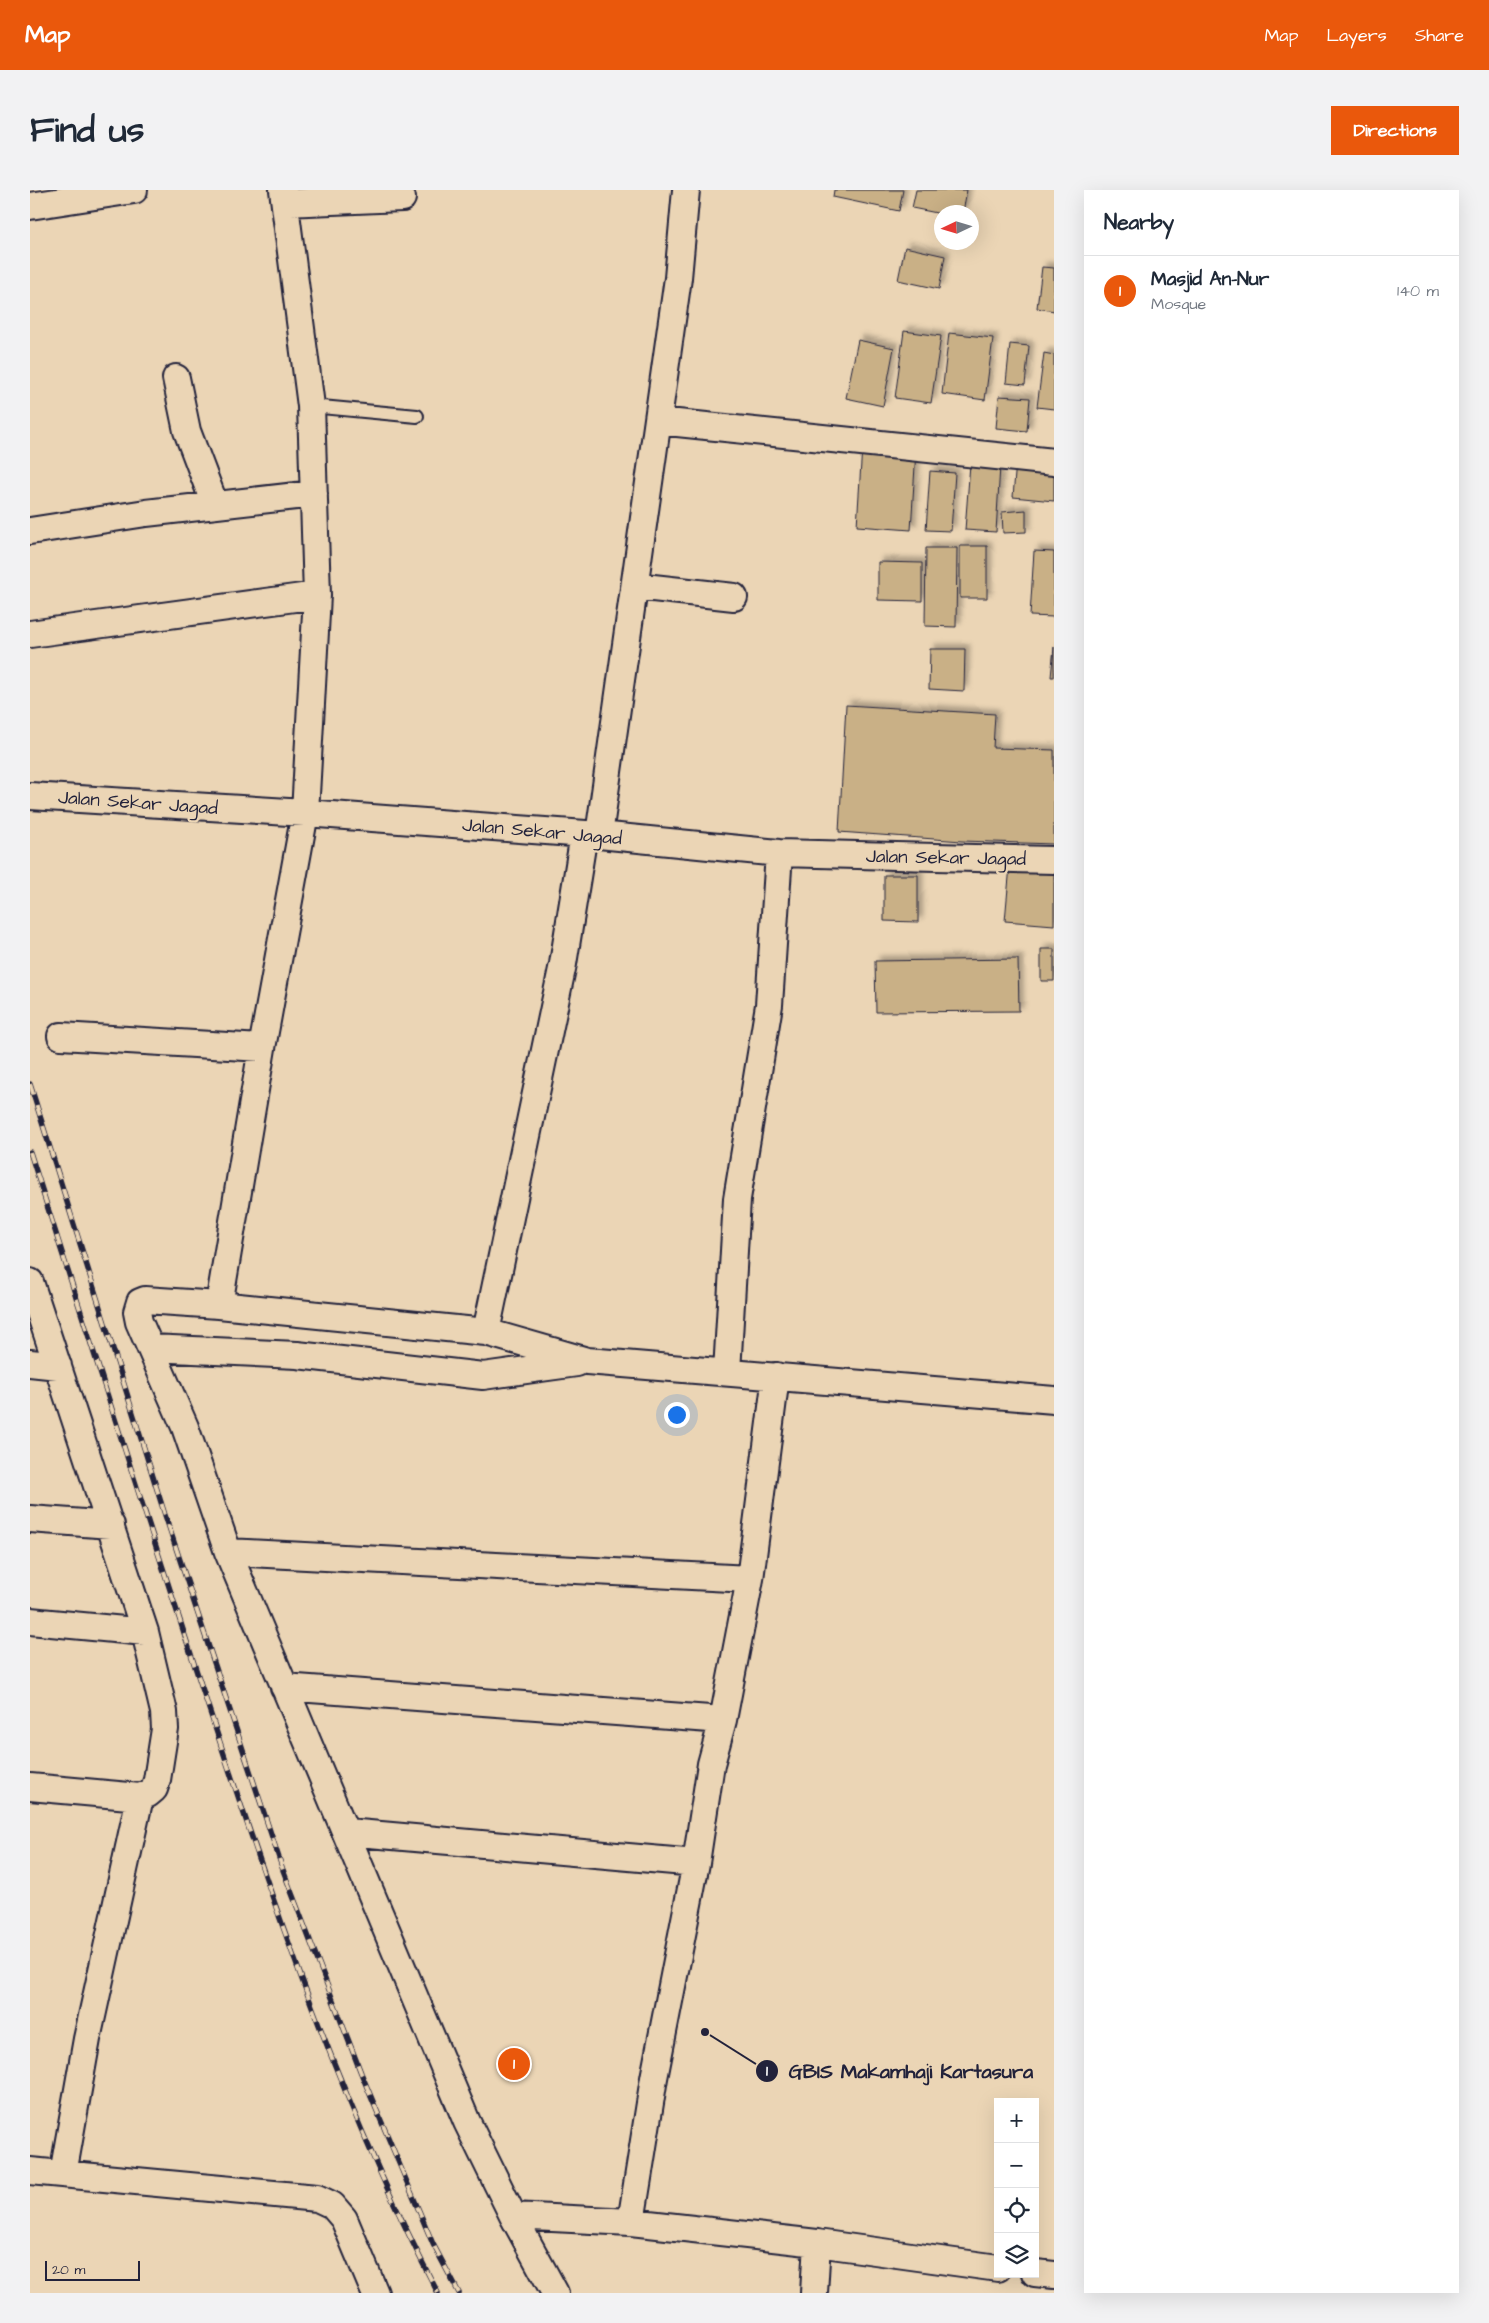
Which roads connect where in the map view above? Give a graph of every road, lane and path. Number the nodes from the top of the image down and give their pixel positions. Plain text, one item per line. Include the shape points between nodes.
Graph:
1 (134, 190) edge
2 (686, 190) edge
3 (284, 197) edge
4 (402, 198) dead end
5 (30, 206) edge
6 (176, 378) dead end
7 (311, 406) junction
8 (417, 416) dead end
9 (658, 421) junction
10 (1054, 462) edge
11 (314, 494) junction
12 (215, 505) junction
13 (30, 531) edge
14 (635, 586) junction
15 (318, 595) junction
16 (734, 597) dead end
17 (30, 634) edge
18 (30, 796) edge
19 (305, 813) junction
20 (592, 835) junction
21 (779, 854) junction
22 (1054, 860) edge
23 (62, 1036) dead end
24 (262, 1048) junction
25 (30, 1282) edge
26 (219, 1304) junction
27 (486, 1332) junction
28 (150, 1348) junction
29 (587, 1361) junction
30 (30, 1363) edge
31 (58, 1366) junction
32 (728, 1372) junction
33 (776, 1376) junction
34 (1054, 1400) edge
35 (30, 1519) edge
36 (111, 1525) junction
37 (228, 1552) junction
38 (750, 1579) junction
39 (30, 1621) edge
40 (145, 1632) junction
41 (284, 1687) junction
42 (723, 1720) junction
43 (30, 1786) edge
44 (140, 1797) junction
45 (347, 1832) junction
46 (696, 1863) junction
47 (30, 2171) edge
48 (63, 2174) junction
49 (513, 2216) junction
50 (631, 2222) junction
51 (817, 2243) junction
52 (994, 2267) edge
53 (1039, 2273) edge
54 (1054, 2275) edge
55 (375, 2293) edge
56 (555, 2293) edge
57 (814, 2293) edge

1 - 5 street
2 - 9 street via 678,278
3 - 4 street
3 - 7 street
6 - 12 street via 187,431
7 - 8 lane
7 - 11 street
9 - 10 street
9 - 14 street
11 - 12 street
11 - 15 street
12 - 13 street
14 - 16 street
14 - 20 street
15 - 17 street
15 - 19 street
18 - 19 street, Jalan Sekar Jagad
19 - 20 street, Jalan Sekar Jagad
19 - 24 street
20 - 21 street, Jalan Sekar Jagad
20 - 27 street
21 - 22 street, Jalan Sekar Jagad
21 - 32 street via 769,1005 737,1199
23 - 24 street
24 - 26 street
25 - 31 street
26 - 27 street
26 - 28 street via 140,1302 139,1322
27 - 29 street
28 - 29 street via 297,1355 483,1376
28 - 37 street via 185,1427
29 - 32 street
30 - 31 street
31 - 36 street
32 - 33 street
33 - 34 street
33 - 38 street
35 - 36 street
36 - 40 street
37 - 38 street
37 - 41 street
38 - 42 street
39 - 40 street
40 - 44 street via 165,1729 158,1780 148,1794
41 - 42 street
41 - 45 street
42 - 46 street via 712,1764
43 - 44 street
44 - 48 street via 87,2039
45 - 46 street
45 - 49 street via 467,2122
46 - 50 street via 654,2078
47 - 48 street
48 - 55 street via 317,2198 332,2205 344,2219
49 - 50 street
49 - 56 street
50 - 51 street
51 - 52 street
51 - 57 street
53 - 54 street

